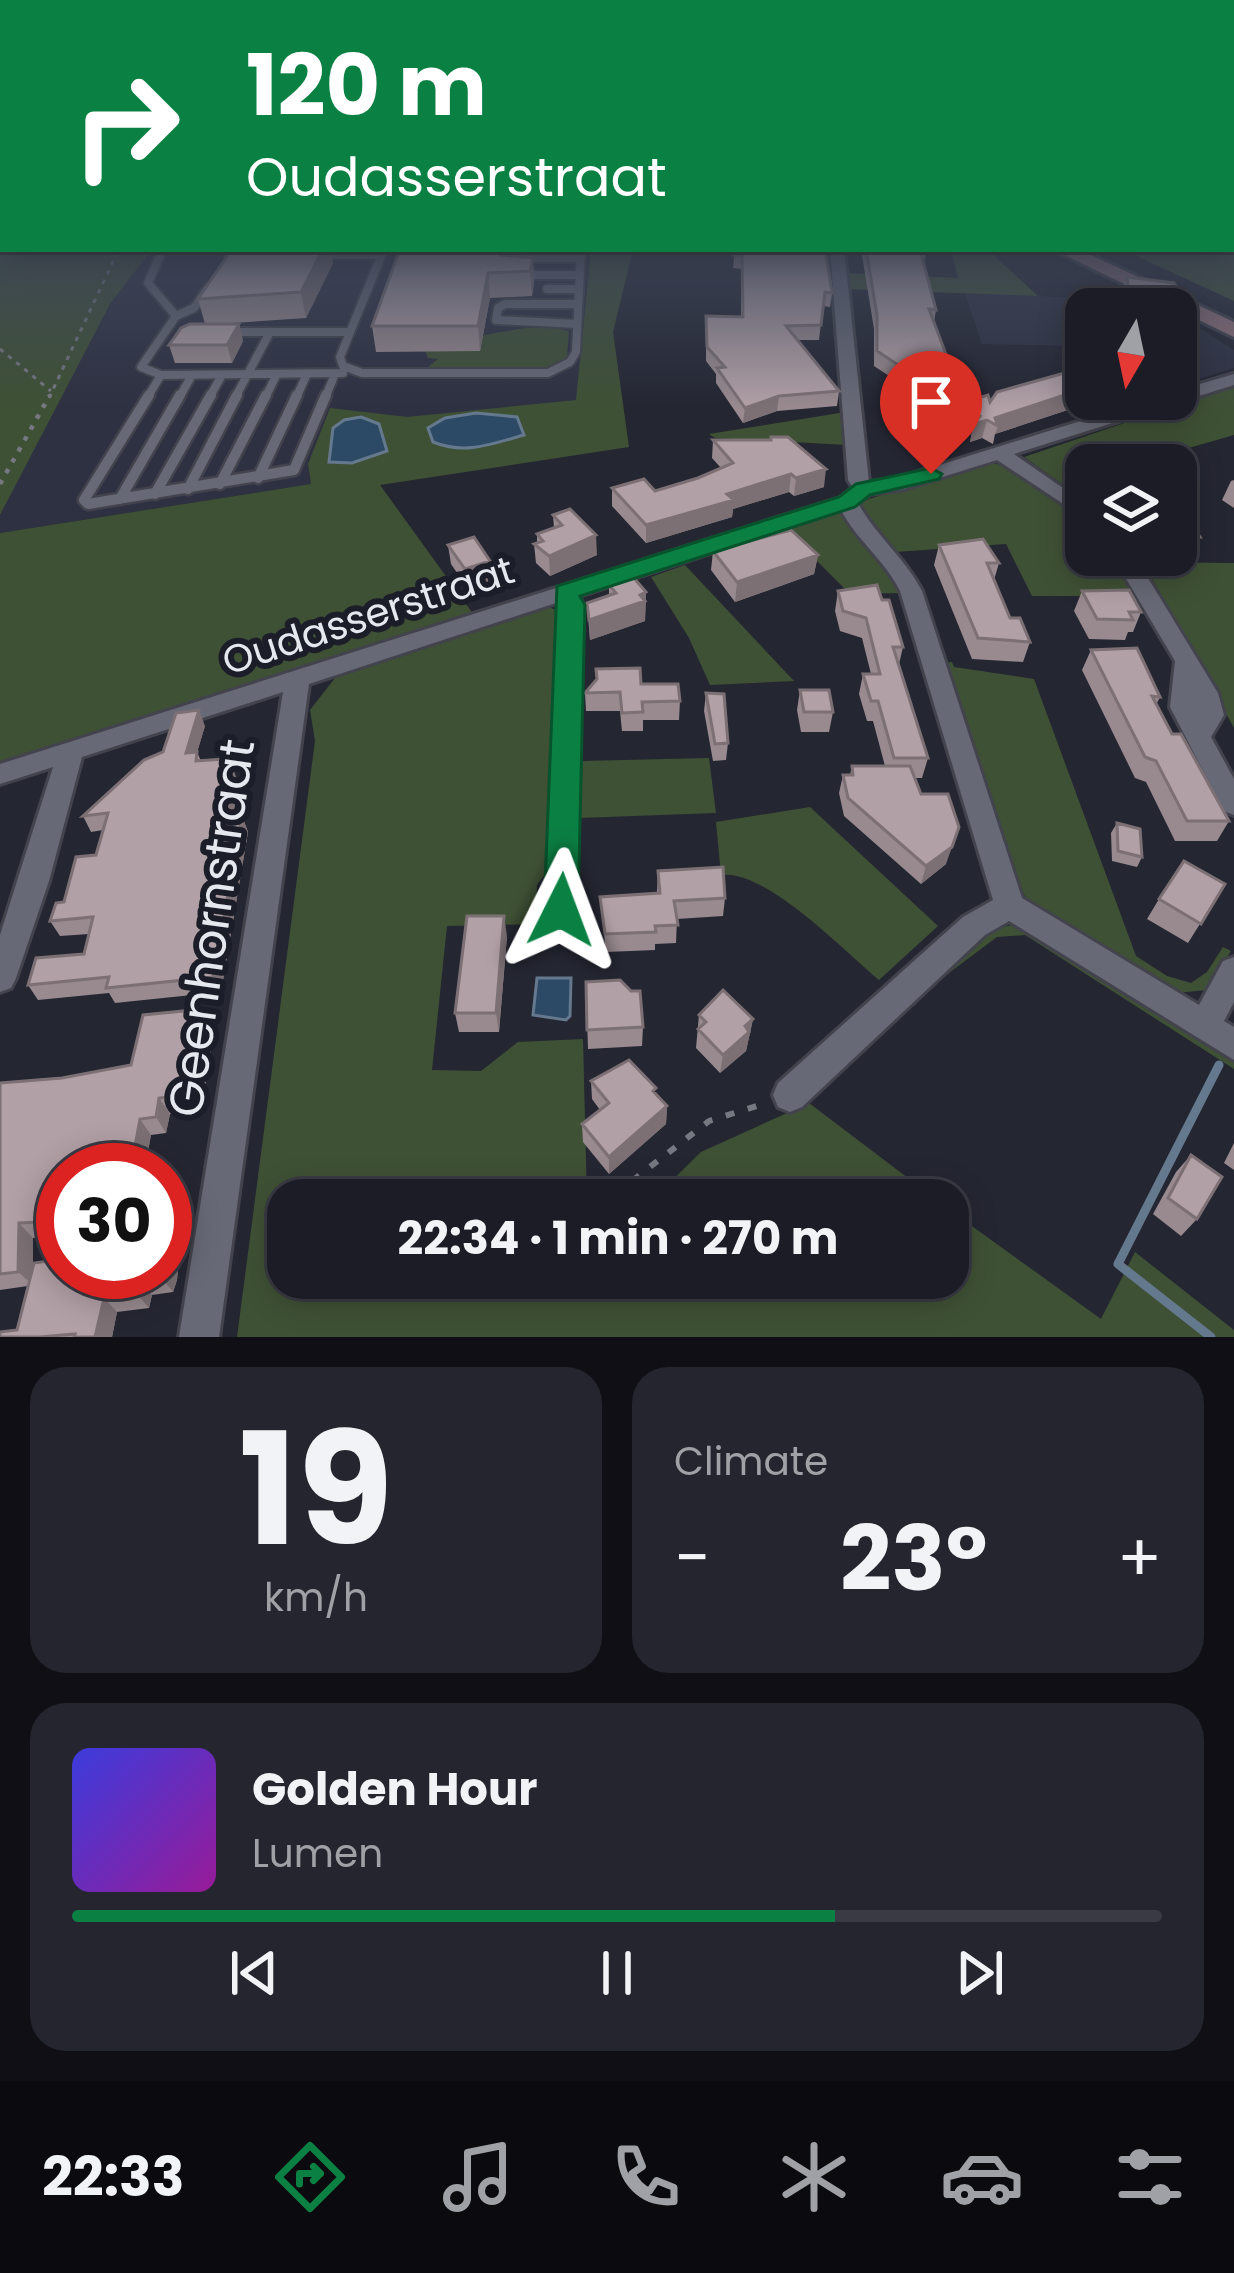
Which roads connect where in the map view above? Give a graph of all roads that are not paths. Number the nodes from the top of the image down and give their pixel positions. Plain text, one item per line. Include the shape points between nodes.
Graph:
1 (148, 283) edge
2 (208, 283) edge
3 (369, 283) edge
4 (548, 283) edge
5 (579, 283) edge
6 (841, 283) edge
7 (1141, 283) edge
8 (1158, 283) edge
9 (547, 289) junction
10 (579, 289) junction
11 (545, 304) junction
12 (578, 304) junction
13 (176, 316) junction
14 (259, 318) dead end
15 (1232, 323) edge
16 (577, 324) junction
17 (186, 332) edge
18 (208, 332) edge
19 (251, 332) junction
20 (270, 332) junction
21 (350, 332) junction
22 (164, 333) junction
23 (362, 373) junction
24 (249, 374) junction
25 (277, 374) junction
26 (307, 374) junction
27 (335, 374) junction
28 (161, 375) junction
29 (192, 375) junction
30 (222, 375) junction
31 (1234, 379) edge
32 (1197, 390) edge
33 (1102, 420) edge
34 (1000, 452) junction
35 (258, 478) junction
36 (220, 484) junction
37 (188, 489) junction
38 (155, 494) junction
39 (855, 495) junction
40 (1065, 498) edge
41 (120, 499) junction
42 (1135, 576) edge
43 (566, 592) junction
44 (298, 677) junction
45 (71, 750) junction
46 (0, 774) edge
47 (1234, 804) edge
48 (1010, 906) junction
49 (561, 910) dead end
50 (1234, 971) edge
51 (0, 978) edge
52 (1204, 1027) junction
53 (1234, 1045) edge
54 (790, 1096) road end
55 (199, 1337) edge

1 - 13 lane
2 - 13 lane via 194,308
3 - 21 lane
4 - 9 lane
5 - 10 lane
6 - 39 street
7 - 15 main road
8 - 15 main road
9 - 10 lane
9 - 11 lane
10 - 12 lane
11 - 12 lane
11 - 16 lane via 505,304 496,320
12 - 16 lane
13 - 22 lane
14 - 19 lane
16 - 23 lane via 576,352 548,373
17 - 22 lane
18 - 19 lane
19 - 20 lane
20 - 21 lane
20 - 24 lane
21 - 23 lane via 340,357
22 - 28 lane via 140,367
23 - 27 lane
24 - 25 lane
24 - 30 lane
24 - 37 lane
25 - 26 lane
25 - 36 lane
26 - 27 lane
26 - 35 lane
27 - 35 lane via 294,470
28 - 29 lane
28 - 41 lane via 84,500
29 - 30 lane
29 - 41 lane
30 - 38 lane
31 - 32 street, Oudasserstraat
33 - 34 street, Oudasserstraat
34 - 39 street, Oudasserstraat
34 - 40 street
35 - 36 lane
36 - 37 lane
37 - 38 lane
38 - 41 lane
39 - 43 street, Oudasserstraat
39 - 48 street via 862,530 910,591
42 - 47 street via 1186,663 1182,707
43 - 44 street, Oudasserstraat
43 - 49 street via 572,605
44 - 45 street, Oudasserstraat
44 - 55 street, Geenhornstraat
45 - 46 street, Oudasserstraat
45 - 51 street
48 - 52 street
48 - 54 street via 974,926
50 - 52 street
52 - 53 street

